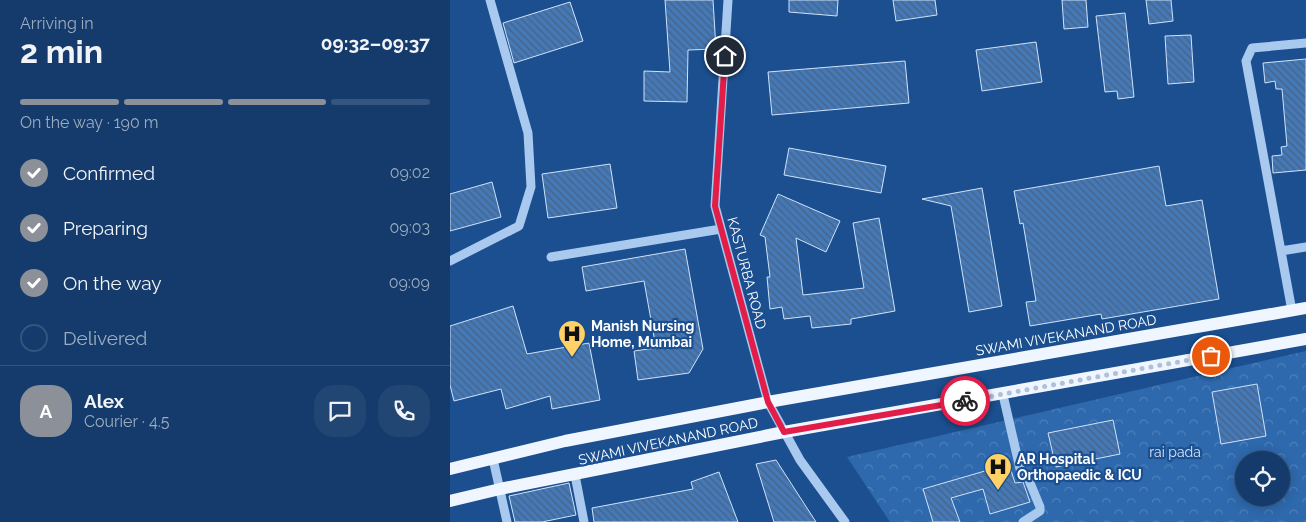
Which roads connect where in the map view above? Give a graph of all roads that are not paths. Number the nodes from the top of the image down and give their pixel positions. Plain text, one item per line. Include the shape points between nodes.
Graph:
1 (490, 0) edge
2 (728, 0) edge
3 (1306, 42) edge
4 (721, 229) junction
5 (1306, 247) edge
6 (1281, 251) junction
7 (551, 257) dead end
8 (450, 261) edge
9 (1306, 308) edge
10 (1292, 311) junction
11 (1306, 339) edge
12 (1003, 395) junction
13 (768, 402) junction
14 (784, 432) junction
15 (493, 459) junction
16 (450, 469) edge
17 (575, 475) junction
18 (500, 489) junction
19 (450, 502) edge
20 (506, 522) edge
21 (584, 522) edge
22 (845, 522) edge
23 (1023, 522) edge

1 - 8 street via 528,133 531,187 520,226
2 - 4 street, KASTURBA ROAD via 715,206
3 - 6 street via 1252,48 1246,60
4 - 7 street
4 - 13 street, KASTURBA ROAD
5 - 6 street
6 - 10 street
9 - 10 main road, SWAMI VIVEKANAND ROAD
10 - 13 main road, SWAMI VIVEKANAND ROAD
11 - 12 main road, SWAMI VIVEKANAND ROAD
12 - 14 main road, SWAMI VIVEKANAND ROAD
12 - 23 street via 1021,473 1028,478 1040,507 1040,511
13 - 14 street, KASTURBA ROAD
13 - 15 main road, SWAMI VIVEKANAND ROAD
14 - 17 main road, SWAMI VIVEKANAND ROAD
14 - 22 street, KASTURBA ROAD
15 - 16 main road, SWAMI VIVEKANAND ROAD
15 - 18 street
17 - 18 main road, SWAMI VIVEKANAND ROAD
17 - 21 street
18 - 19 main road, SWAMI VIVEKANAND ROAD
18 - 20 street

